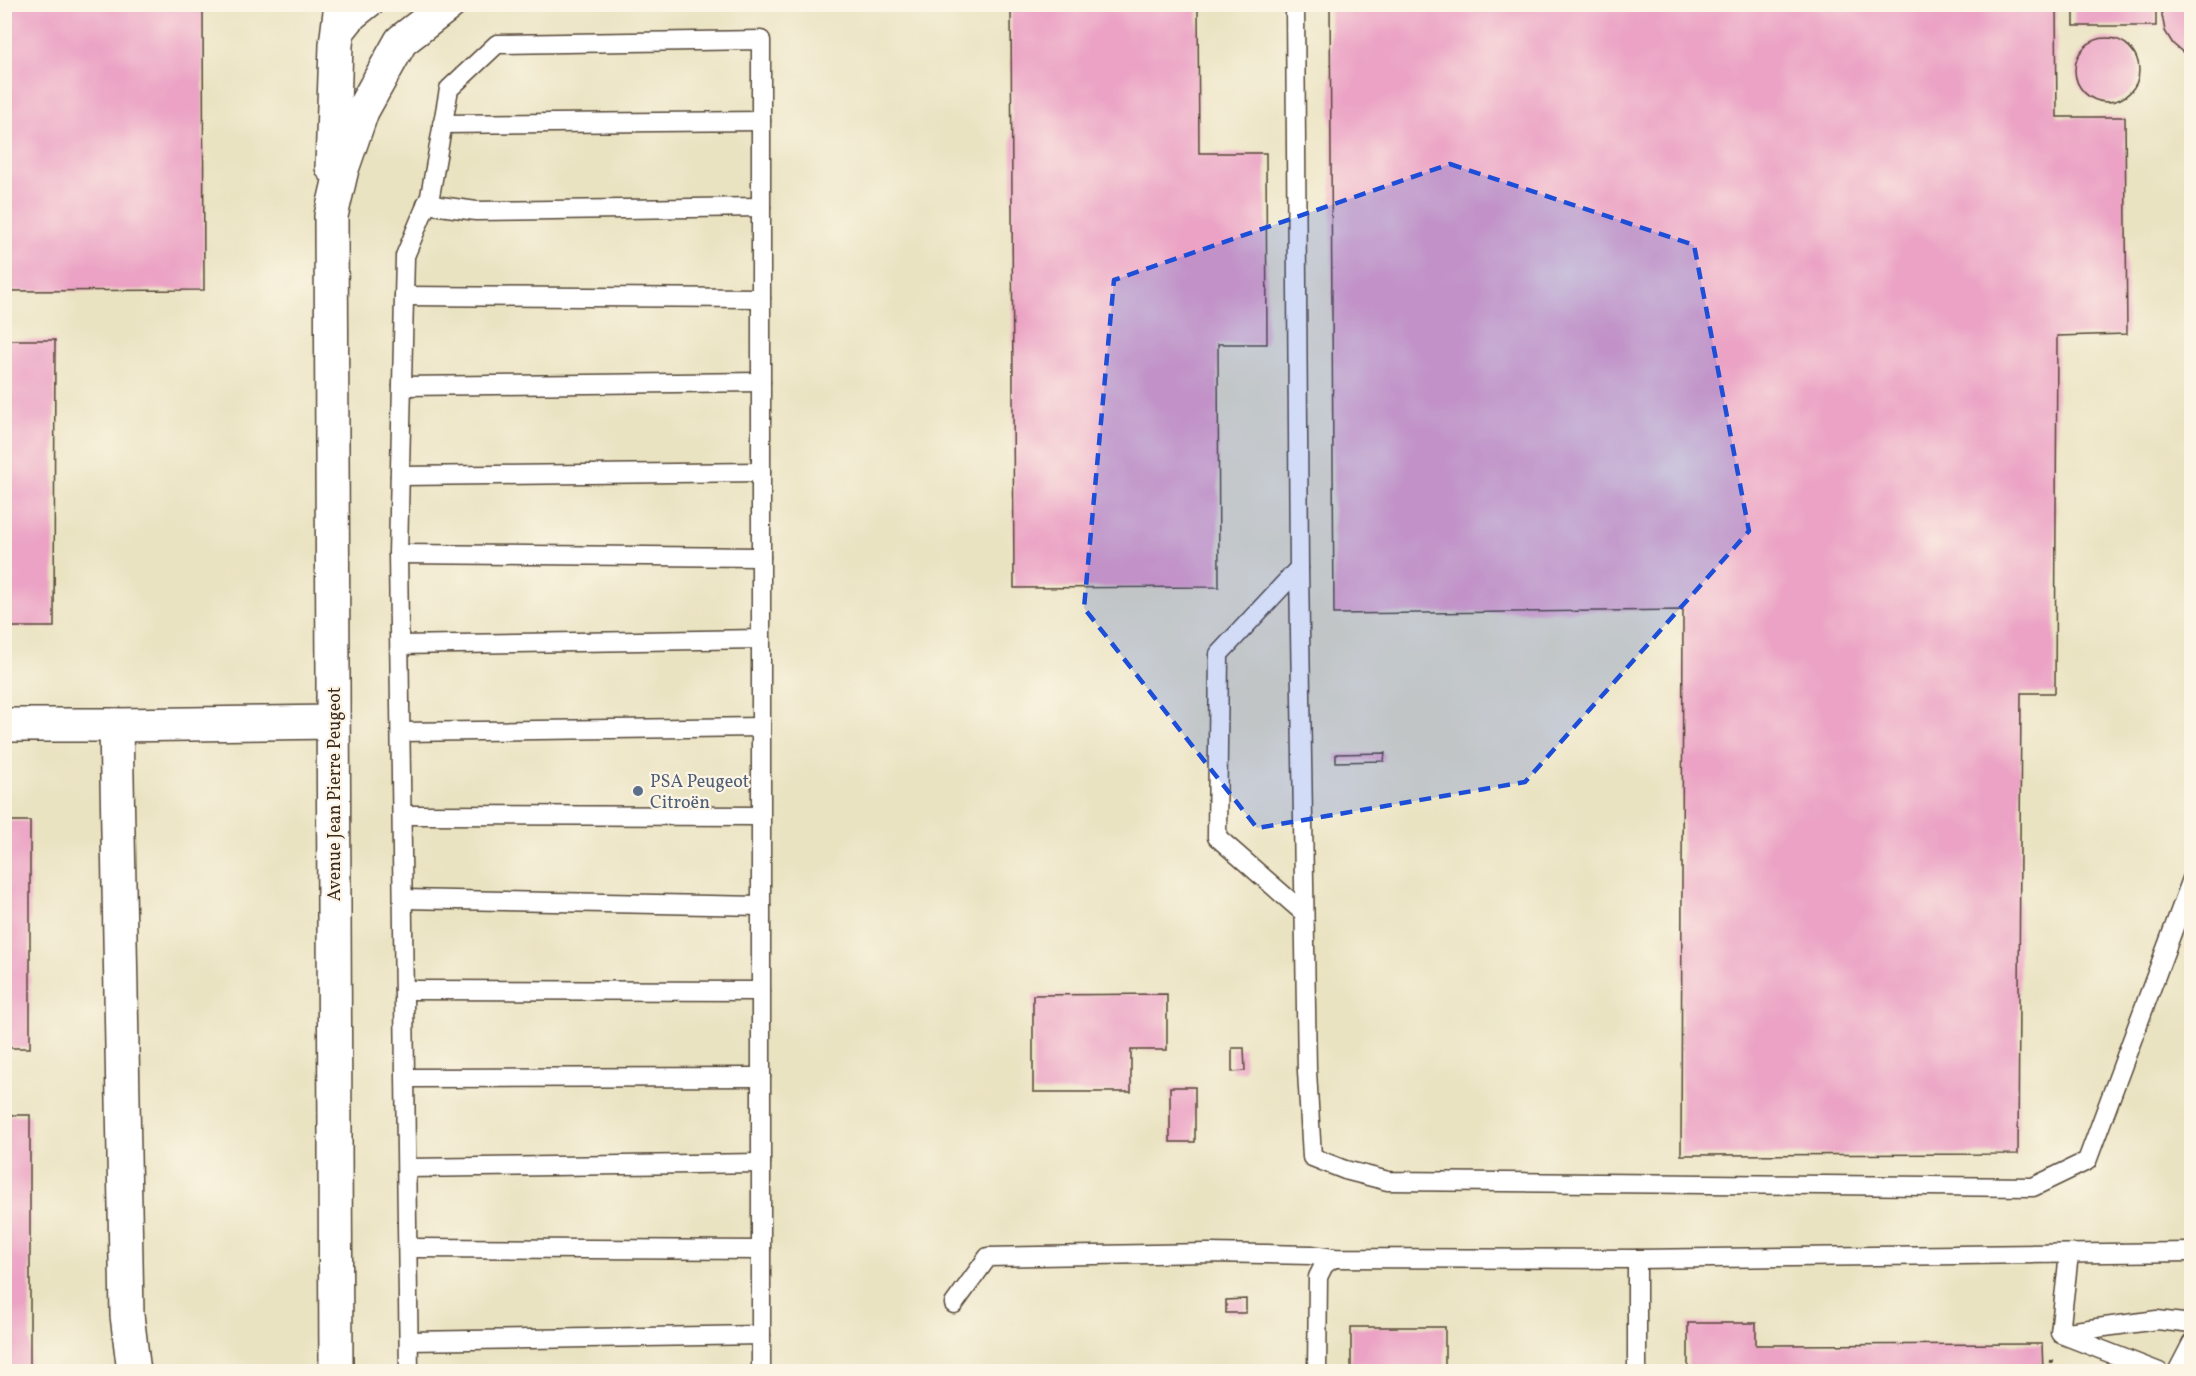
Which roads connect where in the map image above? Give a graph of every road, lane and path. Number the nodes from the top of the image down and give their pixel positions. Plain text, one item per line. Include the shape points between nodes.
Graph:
1 (341, 4) edge
2 (376, 4) edge
3 (449, 4) edge
4 (1294, 4) edge
5 (336, 45) junction
6 (761, 121) junction
7 (442, 124) junction
8 (426, 204) junction
9 (761, 207) junction
10 (331, 216) junction
11 (404, 296) junction
12 (761, 298) junction
13 (761, 382) junction
14 (402, 386) junction
15 (761, 472) junction
16 (400, 476) junction
17 (398, 555) junction
18 (761, 557) junction
19 (1299, 568) junction
20 (761, 639) junction
21 (400, 645) junction
22 (333, 722) junction
23 (116, 725) junction
24 (4, 726) edge
25 (761, 727) junction
26 (401, 732) junction
27 (402, 815) junction
28 (761, 816) junction
29 (2192, 879) edge
30 (403, 899) junction
31 (761, 906) junction
32 (1305, 913) junction
33 (404, 990) junction
34 (761, 991) junction
35 (761, 1077) junction
36 (406, 1078) junction
37 (761, 1163) junction
38 (407, 1168) junction
39 (408, 1248) junction
40 (761, 1250) junction
41 (2192, 1252) edge
42 (2069, 1254) junction
43 (1334, 1258) junction
44 (1637, 1259) junction
45 (954, 1304) dead end
46 (2192, 1324) edge
47 (2060, 1334) junction
48 (761, 1335) junction
49 (409, 1341) junction
50 (2192, 1343) edge
51 (134, 1371) edge
52 (336, 1371) edge
53 (409, 1371) edge
54 (761, 1371) edge
55 (1317, 1371) edge
56 (1637, 1371) edge
57 (2159, 1371) edge
58 (2177, 1371) edge

1 - 5 street, Avenue Jean Pierre Peugeot
2 - 5 lane via 357,19
3 - 10 street, Avenue Jean Pierre Peugeot via 401,41 373,91 342,169
4 - 19 lane
5 - 10 street, Avenue Jean Pierre Peugeot
6 - 7 lane
6 - 7 lane via 761,40 497,44 449,89
6 - 9 lane
7 - 8 lane
8 - 9 lane via 476,211
8 - 11 lane via 405,256
9 - 12 lane
10 - 22 street, Avenue Jean Pierre Peugeot
11 - 12 lane
11 - 14 lane
12 - 13 lane
13 - 14 lane
13 - 15 lane
14 - 16 lane
15 - 16 lane
15 - 18 lane
16 - 17 lane
17 - 18 lane
17 - 21 lane
18 - 20 lane
19 - 32 lane
19 - 32 lane via 1219,654 1217,837
20 - 21 lane
20 - 25 lane
21 - 26 lane
22 - 23 street
22 - 52 street, Avenue Jean Pierre Peugeot
23 - 24 street
23 - 51 street via 127,1315
25 - 26 lane
25 - 28 lane
26 - 27 lane
27 - 28 lane
27 - 30 lane
28 - 31 lane
29 - 32 lane via 2087,1161 2033,1187 1388,1181 1337,1167 1312,1157
30 - 31 lane
30 - 33 lane
31 - 34 lane
33 - 34 lane
33 - 36 lane
34 - 35 lane
35 - 36 lane
35 - 37 lane
36 - 38 lane
37 - 38 lane
37 - 40 lane
38 - 39 lane
39 - 40 lane
39 - 49 lane
40 - 48 lane
41 - 42 lane
42 - 44 lane
42 - 47 lane
43 - 44 lane
43 - 45 lane via 1209,1253 988,1257
43 - 55 lane via 1324,1265 1318,1277
44 - 56 lane
46 - 47 lane via 2157,1320
47 - 57 lane
48 - 49 lane
48 - 54 lane
49 - 53 lane
50 - 58 lane

